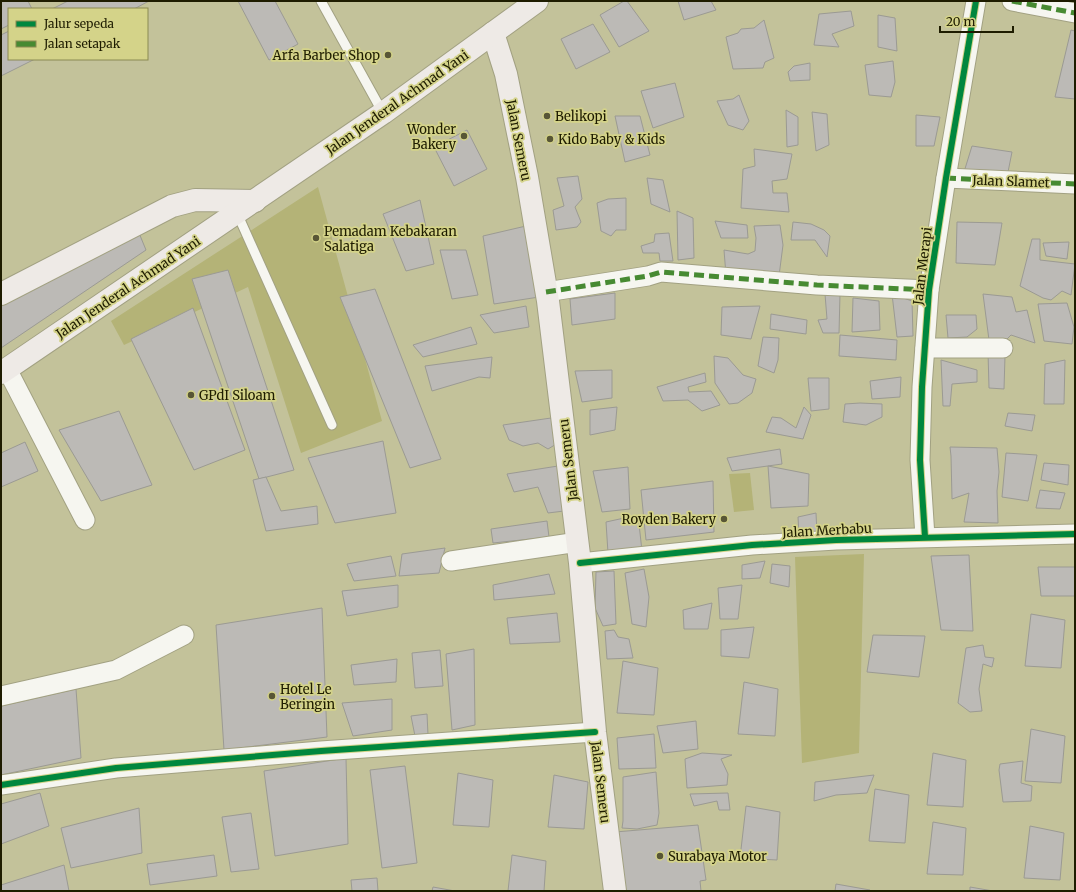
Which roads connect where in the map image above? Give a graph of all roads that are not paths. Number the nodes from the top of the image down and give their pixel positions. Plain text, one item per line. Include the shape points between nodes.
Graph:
1 (321, 1) edge
2 (537, 1) edge
3 (976, 1) edge
4 (1012, 1) edge
5 (1075, 13) edge
6 (493, 33) junction
7 (383, 113) junction
8 (946, 178) junction
9 (1075, 184) edge
10 (255, 201) junction
11 (237, 214) junction
12 (929, 290) junction
13 (546, 292) junction
14 (1, 294) edge
15 (925, 348) junction
16 (1003, 348) dead end
17 (4, 371) edge
18 (332, 425) dead end
19 (85, 520) dead end
20 (1075, 534) edge
21 (925, 537) junction
22 (578, 542) junction
23 (451, 560) dead end
24 (580, 563) junction
25 (184, 635) dead end
26 (1, 696) edge
27 (595, 732) junction
28 (1, 785) edge
29 (615, 891) edge

1 - 7 lane
2 - 6 main road, Jalan Jenderal Achmad Yani
3 - 8 street, Jalan Merapi
4 - 5 street
6 - 7 main road, Jalan Jenderal Achmad Yani
6 - 13 main road, Jalan Semeru via 506,74 527,177
7 - 10 main road, Jalan Jenderal Achmad Yani
8 - 9 street, Jalan Slamet
8 - 12 street, Jalan Merapi
10 - 11 main road, Jalan Jenderal Achmad Yani
10 - 14 main road via 195,200 172,206
11 - 17 main road, Jalan Jenderal Achmad Yani
11 - 18 lane
12 - 13 street via 817,285 661,272
12 - 15 street, Jalan Merapi
13 - 22 main road, Jalan Semeru
15 - 16 street
15 - 21 street, Jalan Merapi via 920,460
17 - 19 street
20 - 21 street, Jalan Merbabu
21 - 24 street, Jalan Merbabu via 752,545
22 - 23 street
22 - 24 main road, Jalan Semeru
24 - 27 main road, Jalan Semeru
25 - 26 street via 116,670
27 - 28 street via 116,768
27 - 29 main road, Jalan Semeru

